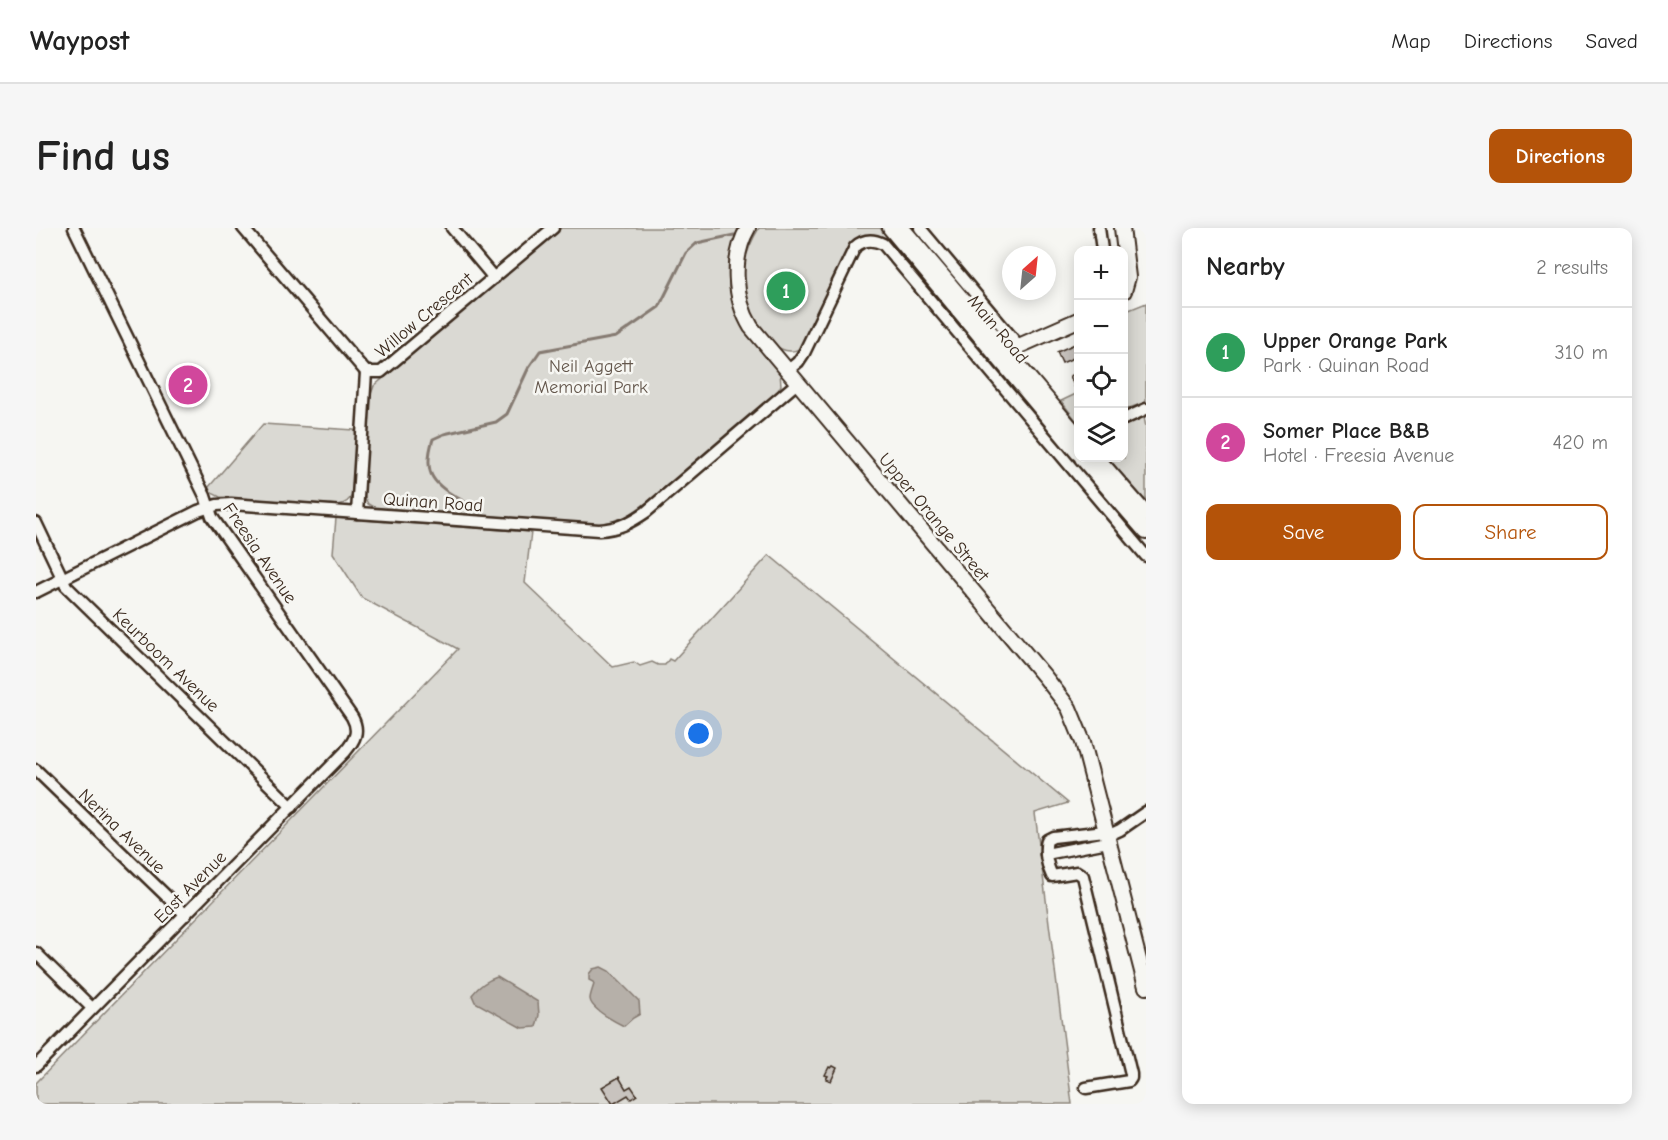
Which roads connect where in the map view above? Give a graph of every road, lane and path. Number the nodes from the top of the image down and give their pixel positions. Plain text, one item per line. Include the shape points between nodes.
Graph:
1 (74, 228) edge
2 (243, 228) edge
3 (452, 228) edge
4 (553, 228) edge
5 (748, 228) edge
6 (890, 228) edge
7 (902, 228) edge
8 (920, 228) edge
9 (1099, 228) edge
10 (1122, 228) edge
11 (1101, 246) edge
12 (1124, 246) edge
13 (494, 278) junction
14 (1074, 322) edge
15 (1009, 352) junction
16 (787, 371) junction
17 (366, 372) junction
18 (797, 383) junction
19 (1146, 409) edge
20 (1128, 416) edge
21 (1074, 431) edge
22 (1074, 446) edge
23 (1087, 462) edge
24 (1100, 462) edge
25 (209, 508) junction
26 (357, 513) junction
27 (1146, 514) edge
28 (36, 523) edge
29 (1146, 532) edge
30 (1146, 556) edge
31 (63, 580) junction
32 (36, 592) edge
33 (356, 725) joint
34 (36, 770) edge
35 (292, 807) junction
36 (1146, 813) edge
37 (1107, 836) junction
38 (1046, 854) junction
39 (186, 915) junction
40 (1142, 949) edge
41 (36, 953) edge
42 (1146, 987) edge
43 (92, 1008) junction
44 (36, 1066) edge
45 (1086, 1088) dead end

1 - 25 street, Freesia Avenue
2 - 17 street
3 - 13 street
4 - 13 street, Willow Crescent
5 - 16 street, Upper Orange Street via 738,261 740,303 751,327
6 - 15 street, Main Road
7 - 15 street, Main Road
8 - 15 street
9 - 11 street
10 - 12 street
13 - 17 street, Willow Crescent via 381,372
14 - 15 street
15 - 21 street, Main Road
15 - 22 street, Main Road
16 - 18 street, Upper Orange Street
16 - 30 street via 804,353 855,247 872,240 883,244
17 - 26 street, Willow Crescent
18 - 26 street, Quinan Road via 646,512 619,528 599,530
18 - 37 street, Upper Orange Street via 1068,708 1083,742
19 - 20 street
23 - 29 street, Main Road
24 - 27 street
25 - 26 street, Quinan Road via 231,504
25 - 31 street, Quinan Road
25 - 33 street, Freesia Avenue
28 - 31 street, Keurboom Avenue
31 - 32 street, Quinan Road
31 - 35 street, Keurboom Avenue
33 - 35 street, East Avenue via 352,744
34 - 39 street, Nerina Avenue
35 - 39 street, East Avenue
36 - 37 street
37 - 38 street
37 - 38 street via 1053,837 1047,840
37 - 40 street, Upper Orange Street
38 - 45 street via 1052,876 1077,872 1083,876 1131,1074 1129,1081
39 - 43 street, East Avenue
40 - 42 street, Upper Orange Street
41 - 43 street
43 - 44 street, East Avenue

